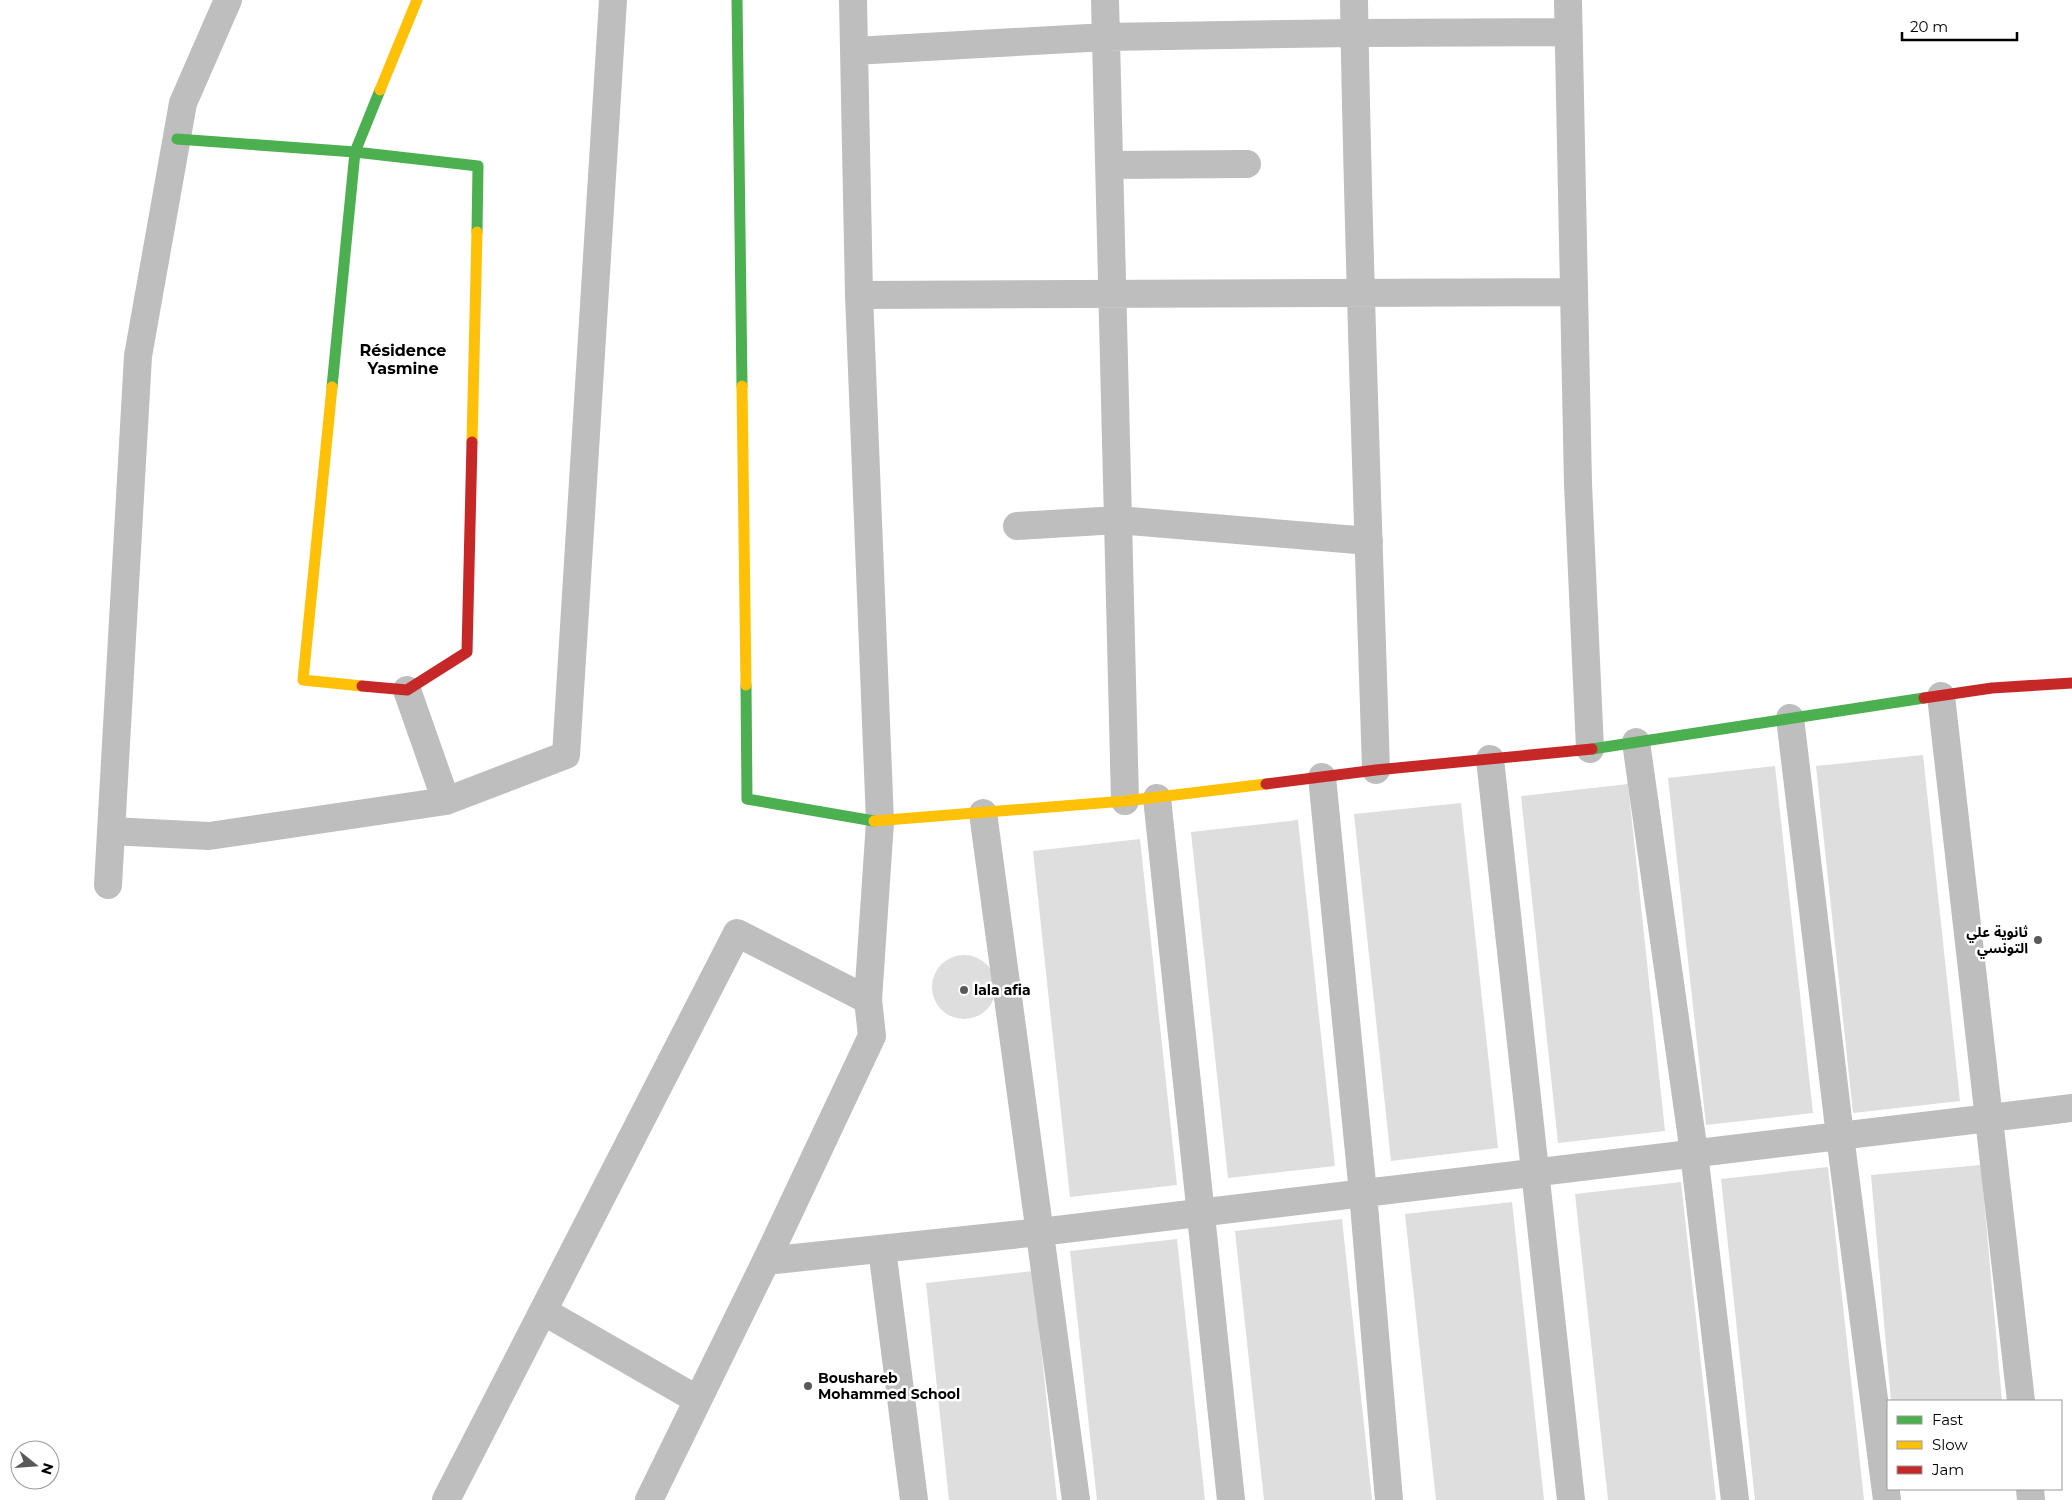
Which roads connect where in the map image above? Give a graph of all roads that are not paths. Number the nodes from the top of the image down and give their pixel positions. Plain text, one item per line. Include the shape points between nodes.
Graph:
1 (228, 0) edge
2 (417, 0) edge
3 (613, 0) edge
4 (737, 0) edge
5 (853, 0) edge
6 (1105, 0) edge
7 (1354, 0) edge
8 (1568, 0) edge
9 (1354, 32) junction
10 (1568, 32) junction
11 (1106, 37) junction
12 (854, 51) junction
13 (177, 139) junction
14 (355, 152) junction
15 (1248, 164) dead end
16 (1109, 165) junction
17 (1574, 292) junction
18 (1362, 293) junction
19 (1113, 294) junction
20 (860, 295) junction
21 (1118, 520) junction
22 (1017, 526) dead end
23 (1369, 541) junction
24 (2072, 683) edge
25 (407, 690) junction
26 (1941, 696) junction
27 (1790, 718) junction
28 (1636, 742) junction
29 (1590, 748) junction
30 (1490, 758) junction
31 (1376, 770) junction
32 (1322, 777) junction
33 (1156, 798) junction
34 (446, 801) junction
35 (1125, 801) junction
36 (984, 813) junction
37 (880, 822) junction
38 (111, 831) junction
39 (108, 885) dead end
40 (868, 1000) junction
41 (2072, 1108) edge
42 (1989, 1118) junction
43 (1840, 1136) junction
44 (1694, 1153) junction
45 (1535, 1172) junction
46 (1363, 1193) junction
47 (1200, 1213) junction
48 (1040, 1232) junction
49 (882, 1249) junction
50 (766, 1261) junction
51 (543, 1311) junction
52 (698, 1400) junction
53 (2021, 1400) edge
54 (446, 1500) edge
55 (649, 1500) edge
56 (914, 1500) edge
57 (1076, 1500) edge
58 (1232, 1500) edge
59 (1389, 1500) edge
60 (1571, 1500) edge
61 (1735, 1500) edge
62 (1887, 1500) edge

1 - 13 street via 183,103
2 - 14 street
3 - 34 street via 566,755
4 - 37 street via 747,799
5 - 12 street
6 - 11 street
7 - 9 street
8 - 10 street
9 - 10 street
9 - 11 street
9 - 18 street
10 - 17 street
11 - 12 street
11 - 16 street
12 - 20 street
13 - 14 street
13 - 38 street via 138,356
14 - 25 street via 303,680
14 - 25 street via 478,166 467,652
15 - 16 street
16 - 19 street
17 - 18 street
17 - 29 street via 1578,484
18 - 19 street
18 - 23 street
19 - 20 street
19 - 21 street
20 - 37 street
21 - 22 street
21 - 23 street
21 - 35 street
23 - 31 street
24 - 26 street via 1992,688
25 - 34 street
26 - 27 street
26 - 42 street
27 - 28 street
27 - 43 street
28 - 29 street
28 - 44 street
29 - 30 street
30 - 31 street
30 - 45 street
31 - 32 street
32 - 33 street
32 - 46 street
33 - 35 street
33 - 47 street
34 - 38 street via 209,836
35 - 36 street
36 - 37 street
36 - 48 street
37 - 40 street
38 - 39 street
40 - 50 street via 872,1036
40 - 51 street via 737,933
41 - 42 street
42 - 43 street
42 - 53 street
43 - 44 street
43 - 62 street
44 - 45 street
44 - 61 street
45 - 46 street
45 - 60 street
46 - 47 street
46 - 59 street
47 - 48 street
47 - 58 street
48 - 49 street
48 - 57 street
49 - 50 street
49 - 56 street
50 - 52 street
51 - 52 street
51 - 54 street
52 - 55 street

